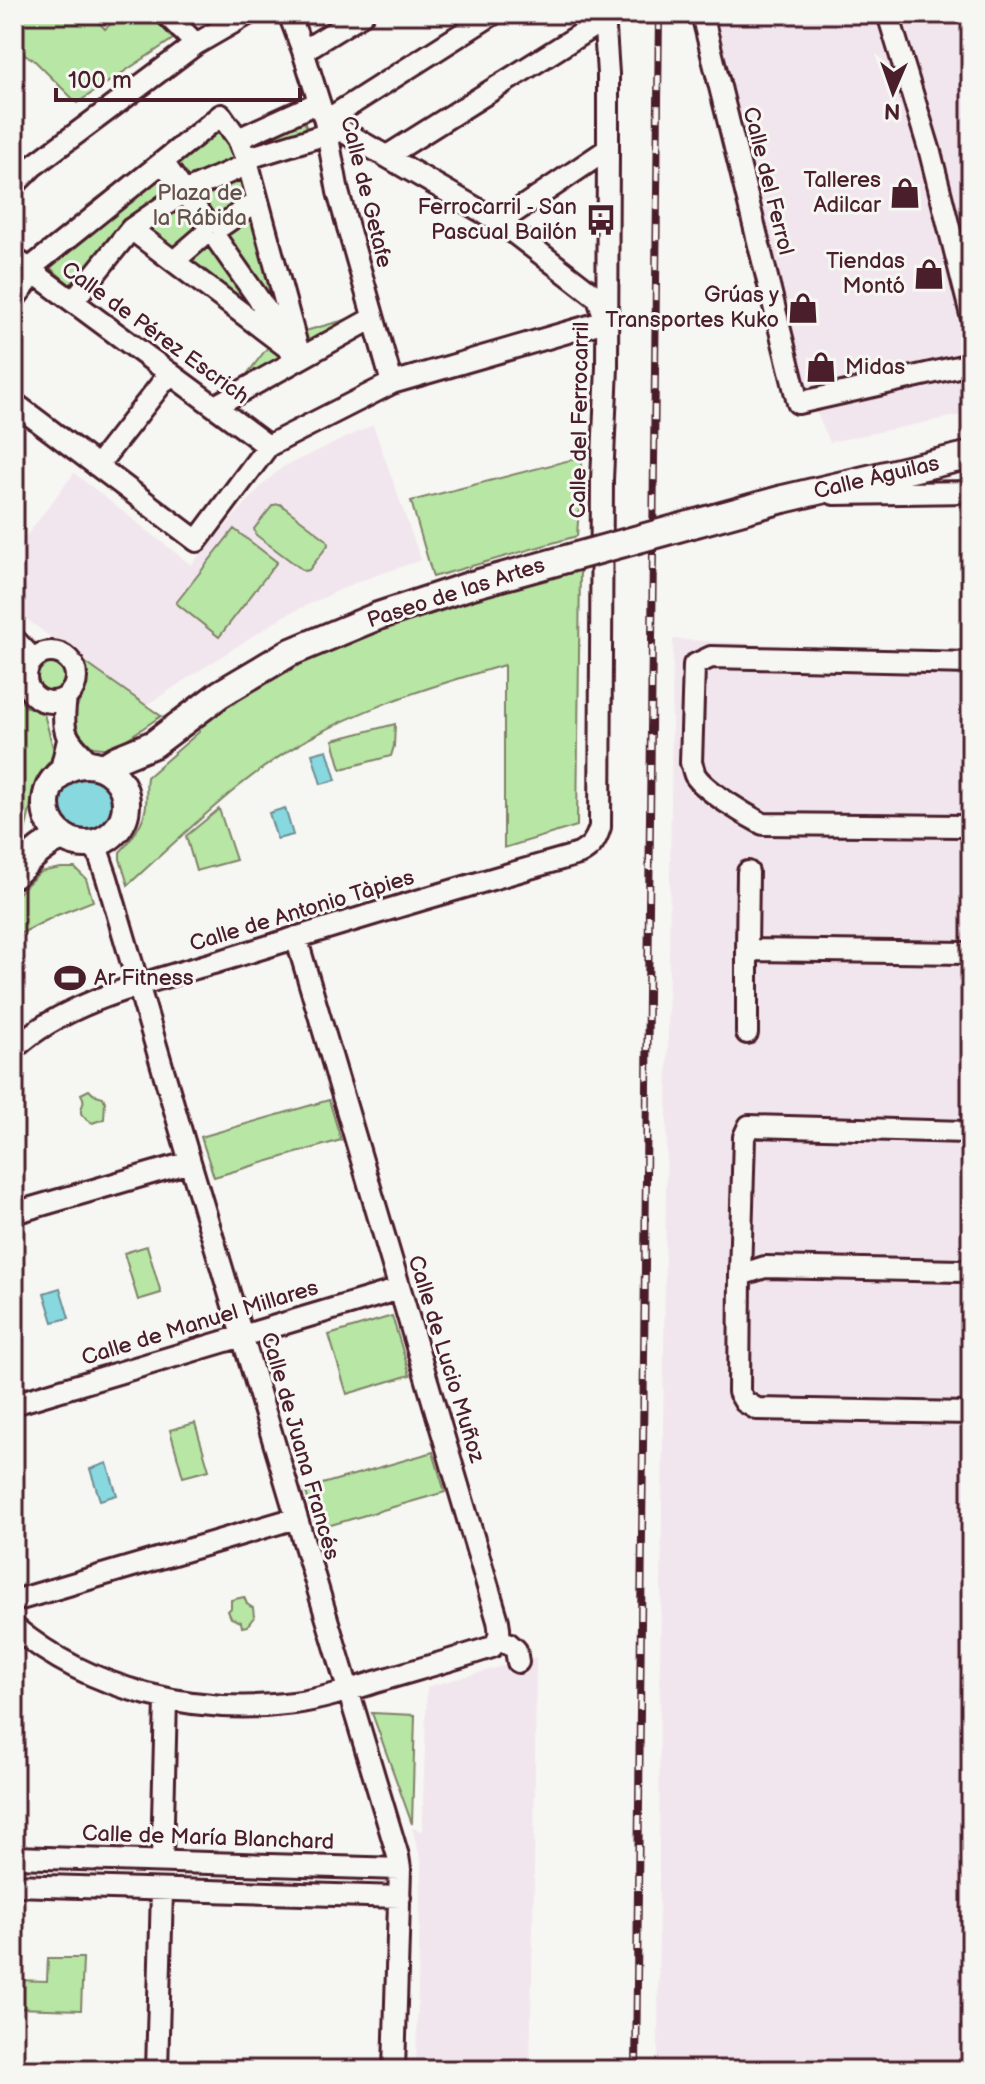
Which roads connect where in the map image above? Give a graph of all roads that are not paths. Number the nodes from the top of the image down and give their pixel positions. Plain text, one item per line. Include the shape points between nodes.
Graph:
1 (166, 14) edge
2 (248, 14) edge
3 (289, 14) edge
4 (363, 14) edge
5 (493, 14) edge
6 (888, 14) edge
7 (703, 15) edge
8 (605, 17) edge
9 (196, 44) junction
10 (303, 51) junction
11 (323, 119) junction
12 (608, 149) junction
13 (244, 154) junction
14 (387, 156) junction
15 (163, 162) junction
16 (14, 185) edge
17 (184, 192) junction
18 (257, 201) junction
19 (500, 222) junction
20 (131, 229) junction
21 (212, 232) junction
22 (273, 259) junction
23 (174, 261) junction
24 (25, 267) edge
25 (244, 278) junction
26 (219, 295) junction
27 (14, 299) edge
28 (73, 301) junction
29 (971, 315) edge
30 (373, 318) junction
31 (606, 321) junction
32 (300, 357) junction
33 (971, 364) edge
34 (170, 373) junction
35 (392, 383) junction
36 (14, 403) edge
37 (215, 406) junction
38 (268, 446) junction
39 (971, 455) edge
40 (97, 466) junction
41 (971, 492) edge
42 (792, 497) junction
43 (14, 639) edge
44 (33, 659) junction
45 (971, 663) edge
46 (59, 706) junction
47 (68, 740) junction
48 (154, 744) junction
49 (97, 766) junction
50 (60, 773) junction
51 (125, 797) junction
52 (45, 809) junction
53 (963, 826) dead end
54 (600, 827) joint
55 (62, 837) junction
56 (95, 843) junction
57 (14, 858) edge
58 (748, 872) dead end
59 (14, 874) edge
60 (296, 937) junction
61 (747, 950) junction
62 (965, 953) dead end
63 (139, 986) junction
64 (747, 1033) dead end
65 (14, 1049) edge
66 (966, 1132) dead end
67 (190, 1162) junction
68 (14, 1213) edge
69 (962, 1271) dead end
70 (740, 1275) junction
71 (400, 1289) junction
72 (243, 1335) junction
73 (14, 1404) edge
74 (969, 1413) dead end
75 (296, 1518) junction
76 (14, 1601) edge
77 (14, 1627) edge
78 (498, 1641) junction
79 (518, 1662) dead end
80 (347, 1691) junction
81 (166, 1699) junction
82 (14, 1857) edge
83 (162, 1860) junction
84 (400, 1869) junction
85 (14, 1885) edge
86 (162, 1891) junction
87 (400, 1897) junction
88 (157, 2070) edge
89 (394, 2070) edge

1 - 9 street
2 - 9 street
3 - 10 street, Calle de Getafe
4 - 10 street
5 - 11 street
6 - 29 street
7 - 33 street, Calle del Ferrol via 798,403
8 - 12 street, Calle del Ferrocarril
8 - 14 street
9 - 16 street
10 - 11 street, Calle de Getafe
11 - 13 street
11 - 13 street
11 - 14 street
11 - 30 street, Calle de Getafe
12 - 19 street
12 - 31 street, Calle del Ferrocarril
13 - 15 street via 221,115
13 - 17 street
13 - 18 street
14 - 19 street
15 - 17 street
15 - 24 street
17 - 20 street
17 - 21 street
18 - 21 street
18 - 22 street
19 - 31 street via 598,298
20 - 23 street
20 - 28 street
21 - 23 street
21 - 25 street
22 - 25 street
22 - 32 street
23 - 26 street
24 - 27 street
24 - 28 street, Calle de Pérez Escrich
25 - 26 street
25 - 32 street
26 - 32 street
28 - 34 street, Calle de Pérez Escrich
30 - 32 street
30 - 35 street, Calle de Getafe
31 - 35 street
31 - 54 street, Calle del Ferrocarril
32 - 37 street
34 - 37 street, Calle de Pérez Escrich
34 - 40 street
35 - 38 street
36 - 40 street
37 - 38 street, Calle de Pérez Escrich
38 - 40 street via 197,541
39 - 42 main road, Calle Águilas
41 - 42 street
42 - 48 main road, Paseo de las Artes, bridge via 378,616 289,653 220,694
43 - 44 street
44 - 46 street via 25,676 28,687 42,701
44 - 46 street via 52,652 69,660 74,669 73,688
45 - 53 street via 711,657 694,665 694,774 747,816 763,824
46 - 47 street
47 - 49 street
47 - 50 street
48 - 49 main road, Paseo de las Artes
48 - 51 main road, Paseo de las Artes
49 - 50 main road via 72,766
49 - 51 main road via 113,773
50 - 52 main road via 51,783
51 - 56 main road via 118,829
52 - 55 main road
52 - 57 main road via 39,834
54 - 60 street, Calle de Antonio Tàpies via 590,848 579,854
55 - 56 main road
55 - 59 main road
56 - 63 street, Calle de Juana Francés
58 - 61 street
60 - 63 street, Calle de Antonio Tàpies
60 - 71 street, Calle de Lucio Muñoz
61 - 62 street
61 - 64 street
63 - 65 street, Calle de Antonio Tàpies via 79,1007
63 - 67 street, Calle de Juana Francés
66 - 70 street via 749,1126 744,1137
67 - 68 street
67 - 72 street, Calle de Juana Francés
69 - 70 street via 765,1267
70 - 74 street via 739,1392 745,1402 757,1409
71 - 72 street, Calle de Manuel Millares
71 - 78 street, Calle de Lucio Muñoz via 498,1621
72 - 73 street, Calle de Manuel Millares
72 - 75 street, Calle de Juana Francés
75 - 76 street
75 - 80 street, Calle de Juana Francés
77 - 81 street via 69,1664
78 - 79 street via 516,1650
78 - 80 street
80 - 81 street via 246,1707
80 - 84 street, Calle de Juana Francés
81 - 83 street
82 - 83 street, Calle de María Blanchard
83 - 84 street, Calle de María Blanchard
84 - 87 street, Calle de Juana Francés
85 - 86 street
86 - 87 street
86 - 88 street
87 - 89 street, Calle de Juana Francés

